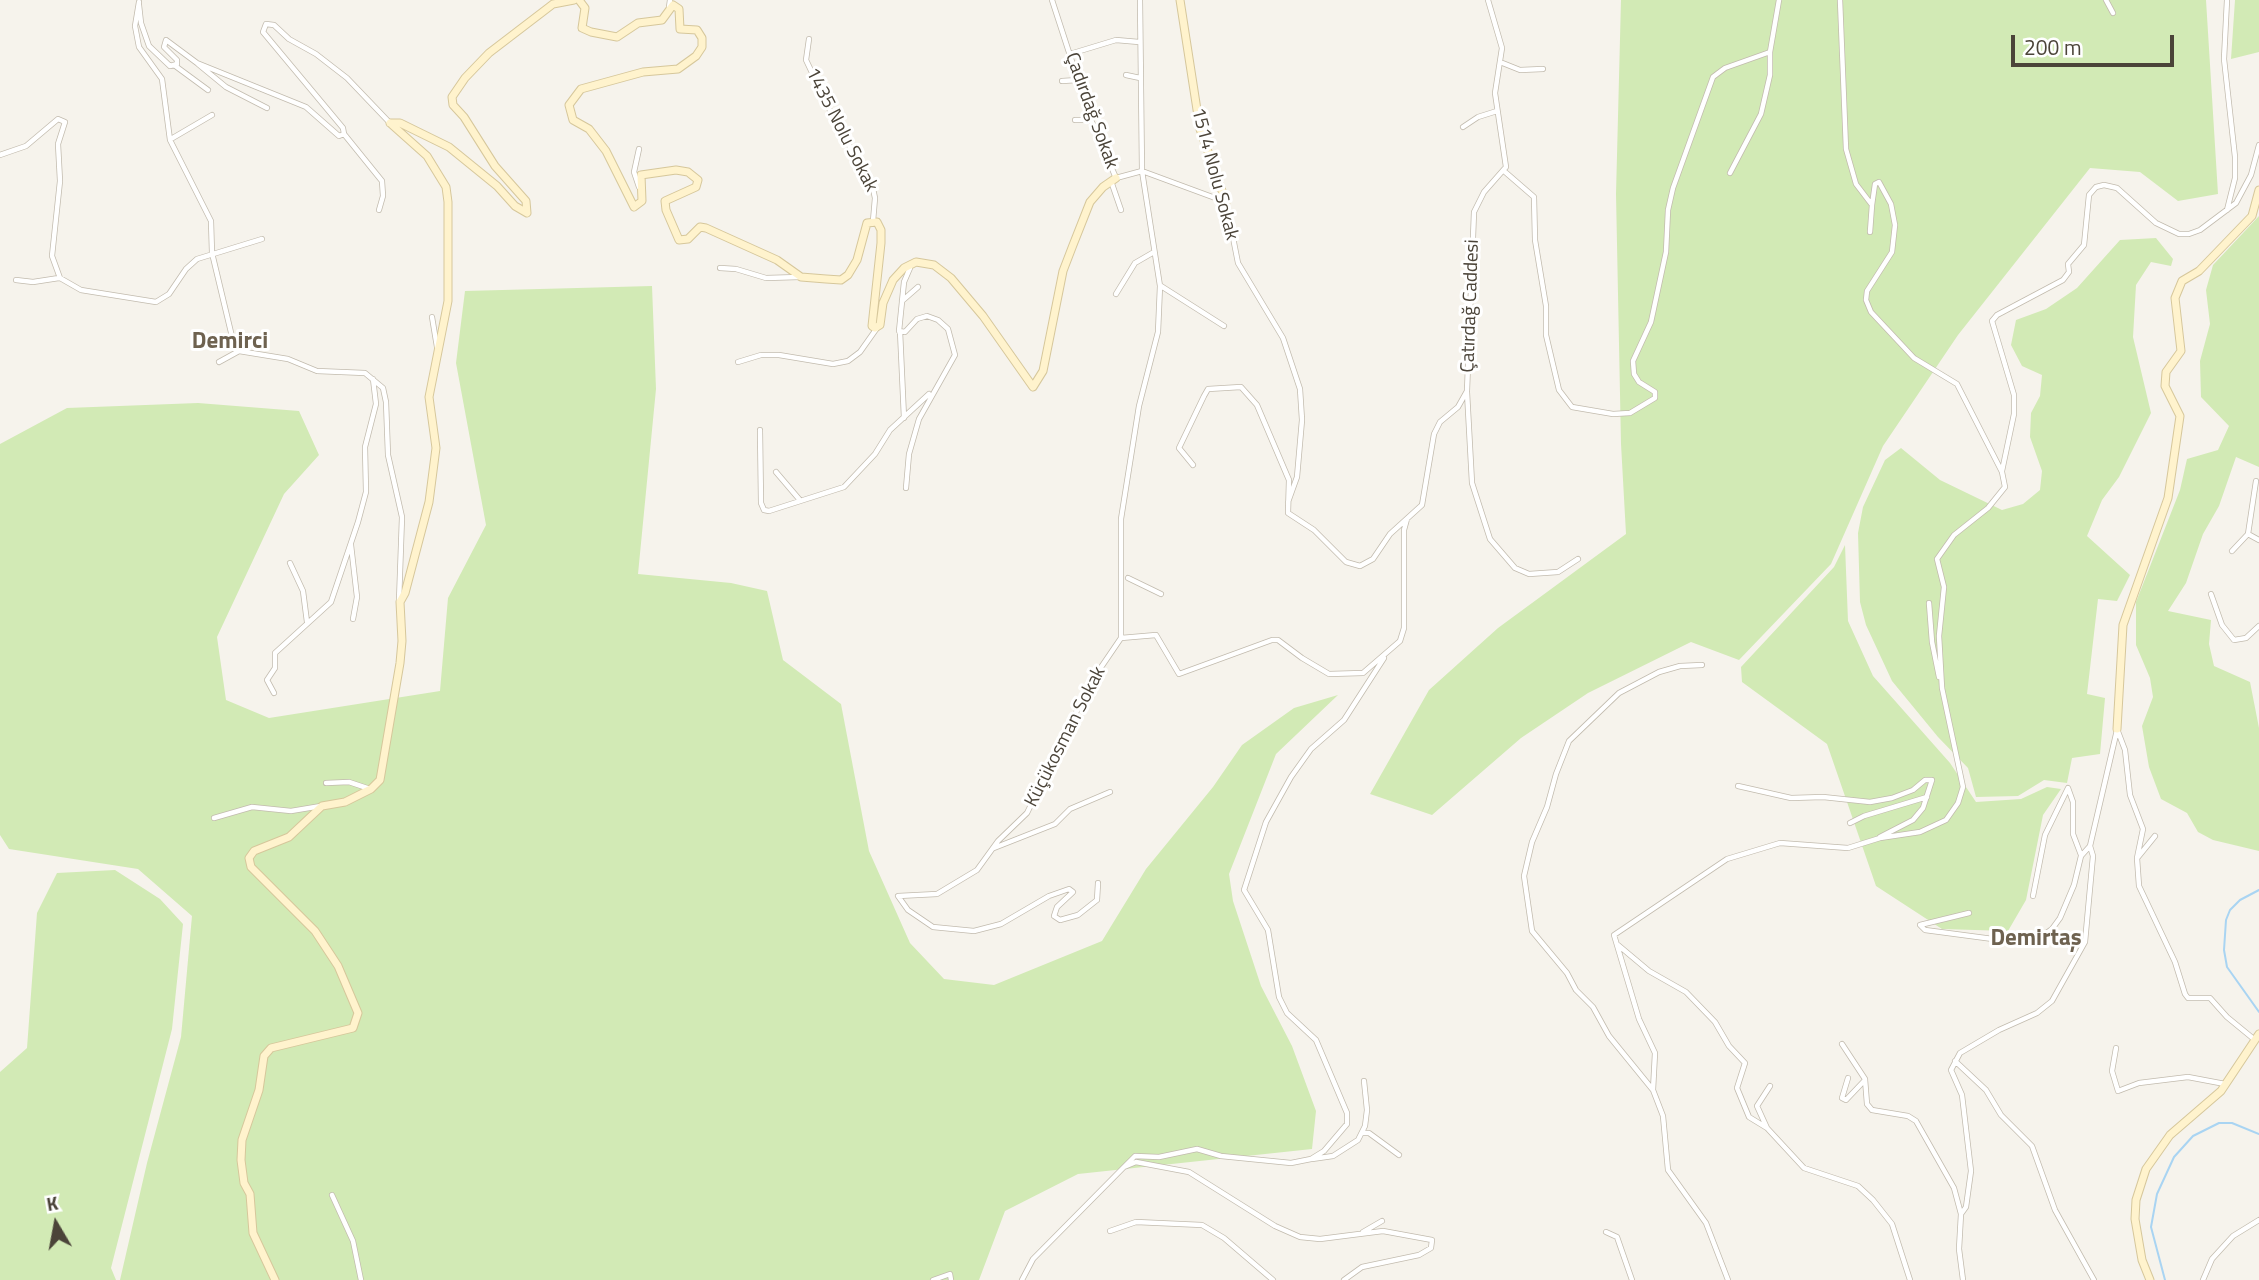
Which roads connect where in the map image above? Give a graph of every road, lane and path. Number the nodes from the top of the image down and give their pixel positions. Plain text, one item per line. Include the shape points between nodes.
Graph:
1 (573, 0) edge
2 (579, 0) edge
3 (1052, 0) edge
4 (1140, 0) edge
5 (1180, 0) edge
6 (1488, 0) edge
7 (1779, 0) edge
8 (1840, 0) edge
9 (2106, 0) edge
10 (2227, 0) edge
11 (140, 1) edge
12 (669, 3) edge
13 (2113, 13) dead end
14 (809, 39) dead end
15 (1139, 42) junction
16 (1769, 52) junction
17 (1070, 54) junction
18 (1500, 62) junction
19 (197, 63) junction
20 (174, 65) junction
21 (1543, 69) dead end
22 (1126, 75) dead end
23 (1140, 78) junction
24 (1078, 80) junction
25 (1062, 81) dead end
26 (208, 90) dead end
27 (267, 108) dead end
28 (1497, 111) junction
29 (212, 115) dead end
30 (1075, 120) dead end
31 (1091, 120) junction
32 (390, 123) junction
33 (1464, 127) dead end
34 (344, 134) junction
35 (170, 139) junction
36 (2259, 145) edge
37 (639, 149) dead end
38 (0, 155) edge
39 (1142, 171) junction
40 (1504, 171) junction
41 (1730, 173) dead end
42 (1113, 179) junction
43 (639, 187) junction
44 (2259, 190) edge
45 (1226, 202) junction
46 (1872, 205) junction
47 (379, 210) dead end
48 (1121, 210) dead end
49 (2227, 211) junction
50 (873, 221) junction
51 (1870, 232) dead end
52 (262, 239) dead end
53 (212, 253) junction
54 (1154, 253) junction
55 (916, 262) junction
56 (720, 268) dead end
57 (801, 277) junction
58 (60, 278) junction
59 (16, 280) dead end
60 (1160, 286) junction
61 (918, 287) dead end
62 (1116, 294) dead end
63 (902, 302) junction
64 (432, 317) dead end
65 (1224, 326) dead end
66 (877, 328) junction
67 (900, 331) junction
68 (239, 351) junction
69 (438, 355) junction
70 (219, 362) dead end
71 (738, 362) dead end
72 (372, 376) junction
73 (932, 391) junction
74 (1467, 391) junction
75 (904, 418) junction
76 (760, 430) dead end
77 (1193, 465) dead end
78 (776, 472) dead end
79 (2002, 472) junction
80 (2256, 481) dead end
81 (906, 488) dead end
82 (800, 499) junction
83 (1289, 502) junction
84 (1407, 519) junction
85 (2248, 534) junction
86 (2259, 540) edge
87 (350, 544) junction
88 (2232, 551) dead end
89 (1578, 559) dead end
90 (290, 563) dead end
91 (1128, 578) dead end
92 (1161, 594) dead end
93 (2211, 594) dead end
94 (400, 602) junction
95 (1929, 603) dead end
96 (352, 619) dead end
97 (307, 622) junction
98 (2259, 626) edge
99 (1121, 638) junction
100 (1384, 658) junction
101 (1702, 665) dead end
102 (1942, 688) junction
103 (274, 693) dead end
104 (2117, 729) junction
105 (326, 783) dead end
106 (1738, 786) dead end
107 (371, 789) junction
108 (1111, 792) dead end
109 (1928, 797) junction
110 (322, 806) junction
111 (214, 818) dead end
112 (1850, 823) dead end
113 (2155, 836) dead end
114 (1880, 838) junction
115 (2090, 846) junction
116 (993, 848) junction
117 (2081, 856) junction
118 (2137, 858) junction
119 (1098, 883) dead end
120 (2033, 896) dead end
121 (1969, 913) dead end
122 (1614, 941) junction
123 (2257, 1037) edge
124 (1842, 1044) dead end
125 (2116, 1048) dead end
126 (1954, 1060) junction
127 (1848, 1078) dead end
128 (1865, 1079) junction
129 (1364, 1081) dead end
130 (2226, 1084) junction
131 (1770, 1086) dead end
132 (1653, 1090) junction
133 (1767, 1128) junction
134 (1362, 1133) junction
135 (1399, 1155) dead end
136 (1311, 1158) junction
137 (1124, 1167) junction
138 (332, 1195) dead end
139 (1961, 1214) junction
140 (2259, 1220) edge
141 (1382, 1222) dead end
142 (1110, 1231) dead end
143 (1362, 1232) junction
144 (1606, 1232) dead end
145 (275, 1280) edge
146 (361, 1280) edge
147 (933, 1280) edge
148 (951, 1280) edge
149 (1022, 1280) edge
150 (1273, 1280) edge
151 (1344, 1280) edge
152 (1632, 1280) edge
153 (1728, 1280) edge
154 (1910, 1280) edge
155 (1963, 1280) edge
156 (2094, 1280) edge
157 (2150, 1280) edge
158 (2203, 1280) edge

1 - 32 street via 553,4 489,53 452,97 495,166 526,201 527,213 449,147 400,123
2 - 12 street via 585,8 582,28 609,37 638,23 662,20
3 - 17 street, Çadırdağ Sokak
4 - 15 street
5 - 45 street, 1514 Nolu Sokak via 1200,129
6 - 18 street via 1502,48
7 - 16 street
8 - 46 street via 1846,149 1856,184
9 - 13 street
10 - 49 street via 2224,59 2235,178
11 - 20 street via 140,19 149,46 166,64
11 - 35 street via 137,36 162,79
12 - 43 street via 679,9 680,29 697,30 702,38 702,47 690,62 670,72 643,72 581,89 569,105 573,120 589,129 606,151 634,207 642,201
14 - 50 street, 1435 Nolu Sokak via 806,60 836,124 873,184
15 - 17 street via 1116,40
15 - 23 street
16 - 40 street via 1713,77 1673,188 1667,252 1651,322 1633,361 1634,374 1655,398 1630,413 1572,407 1559,390 1546,335 1534,197
16 - 41 street via 1770,75 1761,114
17 - 24 street, Çadırdağ Sokak
18 - 21 street via 1520,70
18 - 28 street
19 - 20 street via 166,40 164,47 177,60
19 - 27 street via 226,87
19 - 34 street via 306,107 339,136
20 - 26 street
22 - 23 street
23 - 39 street
24 - 25 street
24 - 31 street, Çadırdağ Sokak
28 - 33 street
28 - 40 street
29 - 35 street
30 - 31 street
31 - 42 street, Çadırdağ Sokak
32 - 34 street via 335,68 266,24 263,32 271,44 344,128
32 - 69 street via 427,156 446,187 449,291
34 - 47 street via 382,181
35 - 53 street via 209,214
36 - 49 street via 2251,175
37 - 43 street via 634,172
38 - 58 street via 26,146 58,119 65,122 58,144 60,181 52,249
39 - 42 street
39 - 45 street
39 - 54 street
40 - 74 street, Çatırdağ Caddesi via 1484,192 1474,212
42 - 48 street
42 - 55 street, Çadırdağ Sokak via 1090,202 1073,245 1063,271 1043,371 1033,387 951,278 934,265
43 - 57 street via 640,176 647,173 688,172 698,180 696,187 669,198 665,205 679,240 706,228 777,260
44 - 104 street via 2252,216 2199,271 2182,281 2175,298 2181,351 2166,372 2165,386 2180,416 2168,498 2123,625
45 - 83 street, 1514 Nolu Sokak via 1238,263 1283,338 1300,389 1297,477
46 - 51 street
46 - 79 street via 1879,182 1891,204 1895,225 1892,252 1867,291 1871,312 1914,358 1957,384
49 - 79 street via 2200,230 2179,234 2156,223 2117,188 2096,187 2090,195 2084,245 2068,264 2063,279 1992,321 2014,395
50 - 57 street via 867,223 848,275 841,280
50 - 66 street via 881,230 870,321
52 - 53 street
53 - 58 street via 197,259 169,294 156,302 88,292
53 - 68 street
54 - 60 street
54 - 62 street via 1135,263
55 - 63 street via 908,269
55 - 66 street via 893,280
56 - 57 street via 766,278
58 - 59 street
60 - 65 street
60 - 99 street via 1158,332 1139,406 1121,519
61 - 63 street
63 - 67 street
64 - 69 street
66 - 71 street via 848,361 833,364 779,355
67 - 73 street via 927,316 947,329 955,355
67 - 75 street
68 - 70 street
68 - 72 street via 288,359 317,371
69 - 94 street via 429,397 436,431 429,502
72 - 87 street via 376,404 365,447 366,492
72 - 94 street via 385,395 388,455 401,510
73 - 75 street
73 - 81 street via 909,454
74 - 84 street, Çatırdağ Caddesi via 1434,434 1422,505
74 - 89 street via 1472,482 1490,539 1516,568 1529,574 1558,572
75 - 82 street via 844,486
76 - 82 street via 764,510
77 - 83 street via 1179,448 1208,389 1241,387 1257,405 1289,481
78 - 82 street
79 - 102 street via 2005,487 2000,496 1954,535 1937,559 1944,587 1939,636
80 - 85 street
83 - 84 street, Çatırdağ Caddesi via 1288,513 1353,566 1373,559
84 - 100 street via 1404,628 1400,641
85 - 86 street
85 - 88 street
87 - 96 street via 357,597
87 - 97 street via 331,602
90 - 97 street via 305,598
91 - 92 street
93 - 98 street via 2222,625 2234,640 2246,638
94 - 107 street via 402,641 396,701 380,780
95 - 102 street
97 - 103 street via 275,653 275,668 267,680
99 - 100 street via 1156,635 1179,674 1272,640 1329,674 1363,673
99 - 116 street, Küçükosman Sokak via 1091,682 1030,811
100 - 136 street via 1344,720 1311,749 1291,777 1266,822 1244,890 1268,930 1279,997 1287,1013 1316,1040 1348,1112 1342,1133
101 - 132 street via 1673,667 1619,693 1569,741 1524,876 1532,931
102 - 114 street via 1963,787 1958,803 1940,825
104 - 115 street
104 - 118 street via 2125,750 2130,795 2143,829
105 - 107 street via 349,782
106 - 109 street via 1791,798 1870,802 1892,799 1932,780
107 - 110 street via 345,802
108 - 116 street via 1070,809 1055,824
109 - 112 street
109 - 114 street via 1913,820
110 - 111 street via 291,811 252,807
110 - 145 street via 289,837 254,851 249,858 251,867 314,931 338,966 358,1013 353,1028 271,1048 264,1056 241,1160 253,1233
113 - 118 street
114 - 122 street via 1848,848 1780,843 1727,859 1618,931
115 - 117 street
115 - 126 street via 2085,942 2052,1001
116 - 119 street, Küçükosman Sokak via 977,870 942,892 899,894 900,902 933,927 974,931 1001,924 1069,889 1073,892 1055,909 1054,916 1060,920 1078,915 1097,900
117 - 120 street via 2073,834 2068,788 2045,835
117 - 121 street via 2060,918 2035,941 1976,939 1925,930 1920,925
118 - 123 street via 2139,886 2188,998 2210,998 2227,1017
122 - 132 street via 1655,1053
122 - 133 street via 1649,971 1686,992 1715,1022 1745,1063 1737,1088 1742,1106 1749,1117
123 - 130 street
124 - 128 street
125 - 130 street via 2112,1071 2118,1091 2139,1083 2188,1077
126 - 139 street via 1951,1070 1962,1095 1971,1171
126 - 156 street via 1986,1090 2001,1115 2032,1146 2055,1210
127 - 128 street via 1842,1098 1846,1100
128 - 139 street via 1867,1104 1872,1110 1916,1121 1954,1188
129 - 134 street via 1367,1103
130 - 157 street via 2170,1135 2147,1169 2135,1219
131 - 133 street via 1757,1107
132 - 153 street via 1663,1116 1668,1170 1701,1214
133 - 154 street via 1804,1168 1865,1190 1892,1224
134 - 135 street via 1369,1133
134 - 136 street via 1340,1153
136 - 137 street via 1284,1163 1197,1149 1159,1157 1135,1156
137 - 143 street via 1136,1162 1189,1172 1300,1237 1320,1239
137 - 149 street via 1033,1259
138 - 146 street via 353,1241
139 - 155 street
140 - 158 street via 2233,1236 2212,1259
141 - 143 street
142 - 150 street via 1136,1223 1202,1225
143 - 151 street via 1383,1231 1428,1238 1433,1243 1419,1255 1362,1267
144 - 152 street via 1617,1237
147 - 148 street via 950,1274

